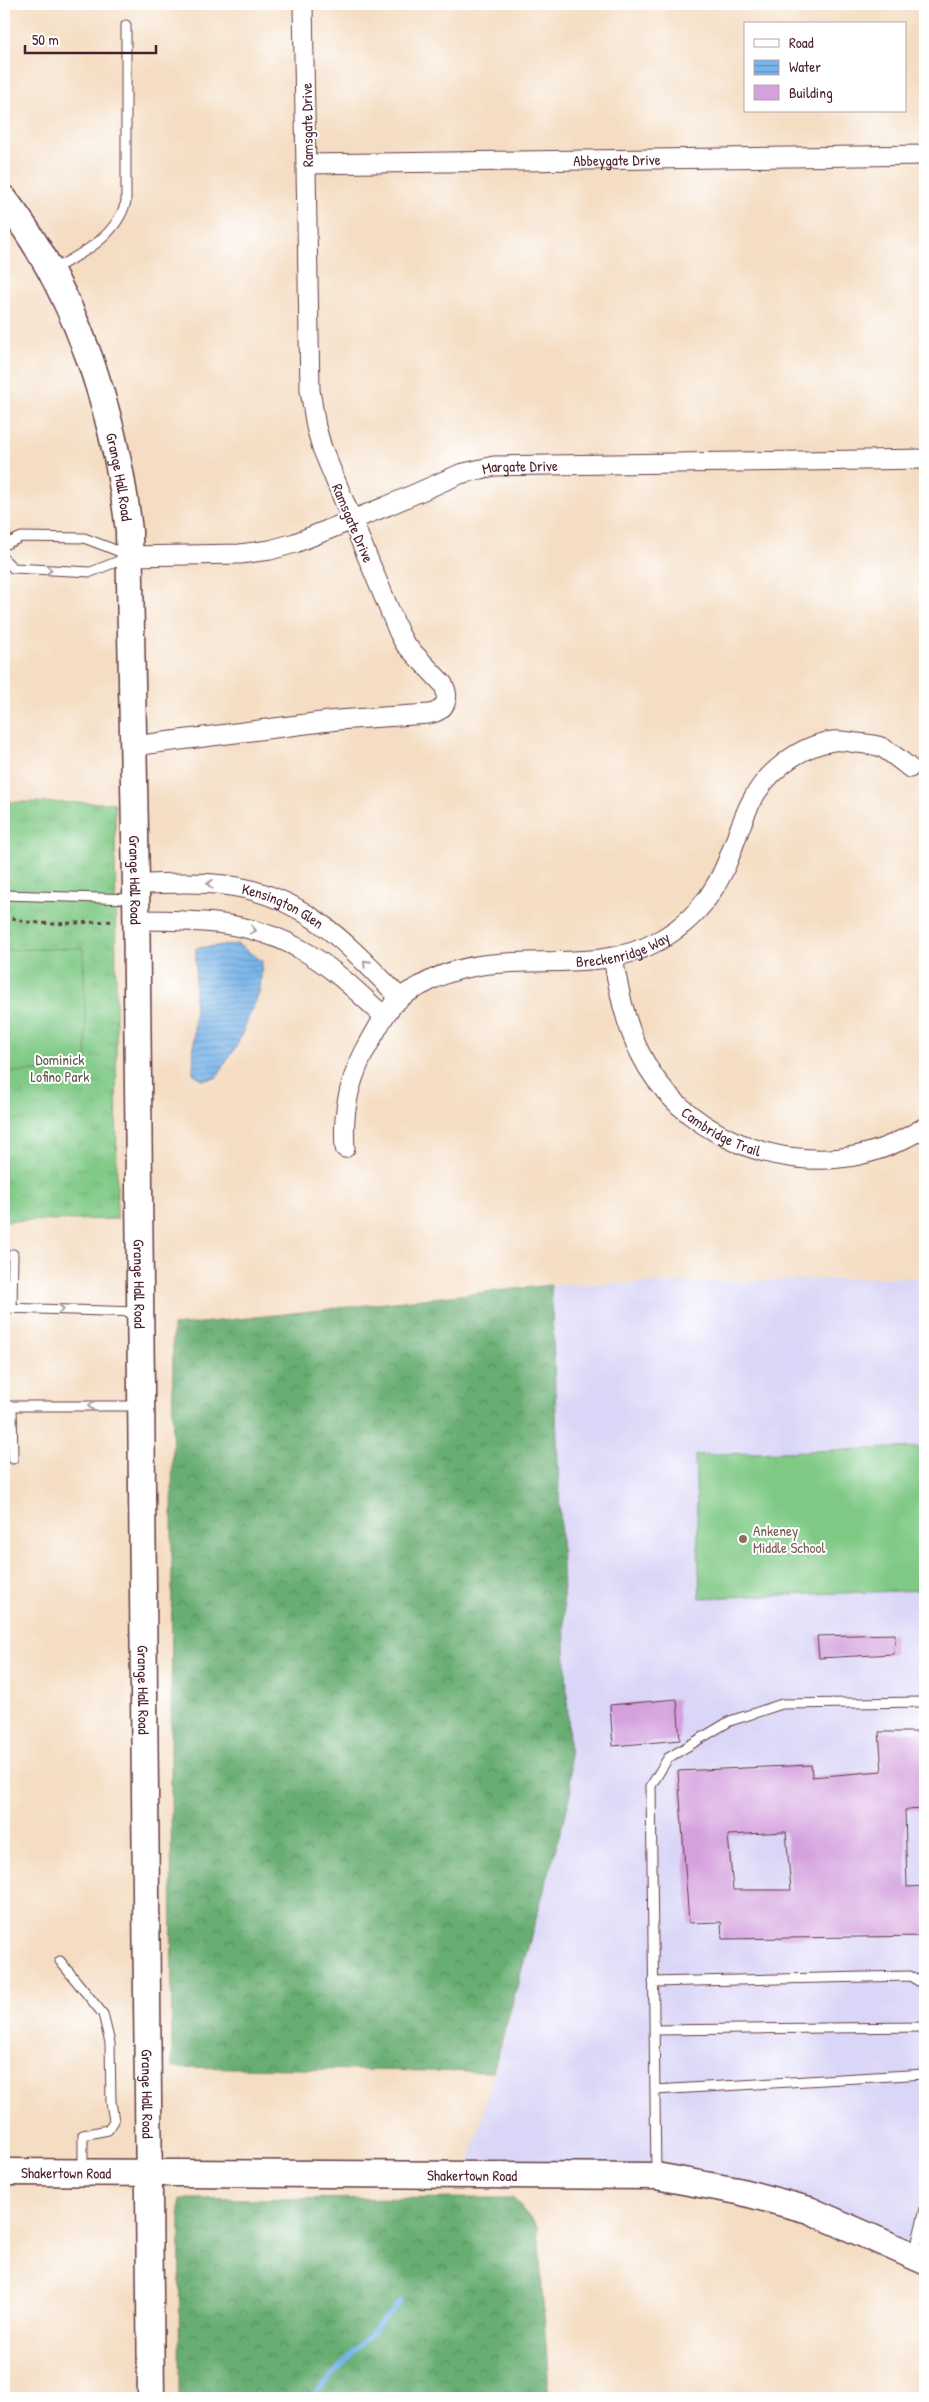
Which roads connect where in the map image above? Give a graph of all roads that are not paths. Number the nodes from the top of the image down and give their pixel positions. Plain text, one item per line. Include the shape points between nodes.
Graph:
1 (303, 4) edge
2 (126, 25) dead end
3 (925, 155) edge
4 (308, 164) junction
5 (5, 202) edge
6 (49, 271) junction
7 (925, 459) edge
8 (352, 520) junction
9 (4, 545) edge
10 (131, 556) junction
11 (4, 559) edge
12 (133, 746) junction
13 (910, 768) dead end
14 (4, 895) edge
15 (136, 901) junction
16 (612, 958) junction
17 (400, 998) junction
18 (384, 1016) junction
19 (925, 1127) edge
20 (345, 1148) dead end
21 (12, 1254) dead end
22 (8, 1308) edge
23 (139, 1312) junction
24 (8, 1406) edge
25 (140, 1406) junction
26 (13, 1459) dead end
27 (925, 1702) edge
28 (60, 1961) dead end
29 (653, 1982) junction
30 (925, 1985) edge
31 (925, 2027) edge
32 (654, 2030) junction
33 (925, 2074) edge
34 (655, 2090) junction
35 (4, 2172) edge
36 (83, 2173) junction
37 (149, 2173) junction
38 (656, 2176) junction
39 (925, 2208) edge
40 (920, 2258) edge
41 (151, 2398) edge

1 - 4 street, Ramsgate Drive
2 - 6 lane via 126,202 115,227 104,238
3 - 4 street, Abbeygate Drive
4 - 8 street, Ramsgate Drive via 312,405 322,448
5 - 6 street, Grange Hall Road
6 - 10 street, Grange Hall Road via 78,330 111,424 124,491
7 - 8 street, Margate Drive via 494,466 460,474
8 - 10 street, Margate Drive via 270,550 240,554
8 - 12 street, Ramsgate Drive via 399,633 447,692 443,707 429,714 336,720
9 - 10 lane via 21,537 84,538
11 -> 10 lane via 13,568 91,572
10 - 12 street, Grange Hall Road
12 - 15 street, Grange Hall Road
13 - 16 street, Breckenridge Way via 880,746 835,740 797,754 773,772 751,802 724,871 700,907 660,940 636,952
14 - 15 lane
17 -> 15 street, Kensington Glen via 331,929 280,899 252,889 224,885
15 -> 18 street, Kensington Glen via 184,920 265,932 301,949 334,972
15 - 23 street, Grange Hall Road
16 - 17 street, Breckenridge Way via 468,966 427,982
16 - 19 street, Cambridge Trail via 623,1010 640,1055 664,1089 686,1112 724,1137 776,1155 814,1160 846,1158 876,1151
17 - 18 street, Breckenridge Way
18 - 20 street, Breckenridge Way via 353,1076 345,1112
21 - 22 lane
22 -> 23 lane
23 - 25 street, Grange Hall Road
25 -> 24 lane
24 - 26 lane
25 - 37 street, Grange Hall Road
27 - 29 lane via 782,1704 730,1721 668,1758 651,1786
28 - 36 lane via 103,2014 110,2043 114,2121 108,2130 83,2134
29 - 30 lane via 910,1976
29 - 32 lane
31 - 32 lane
32 - 34 lane
33 - 34 lane
34 - 38 lane
35 - 36 street, Shakertown Road
36 - 37 street, Shakertown Road
37 - 38 street, Shakertown Road
37 - 41 street, Grange Hall Road
38 - 40 street, Shakertown Road via 738,2191 809,2210
39 - 40 lane

